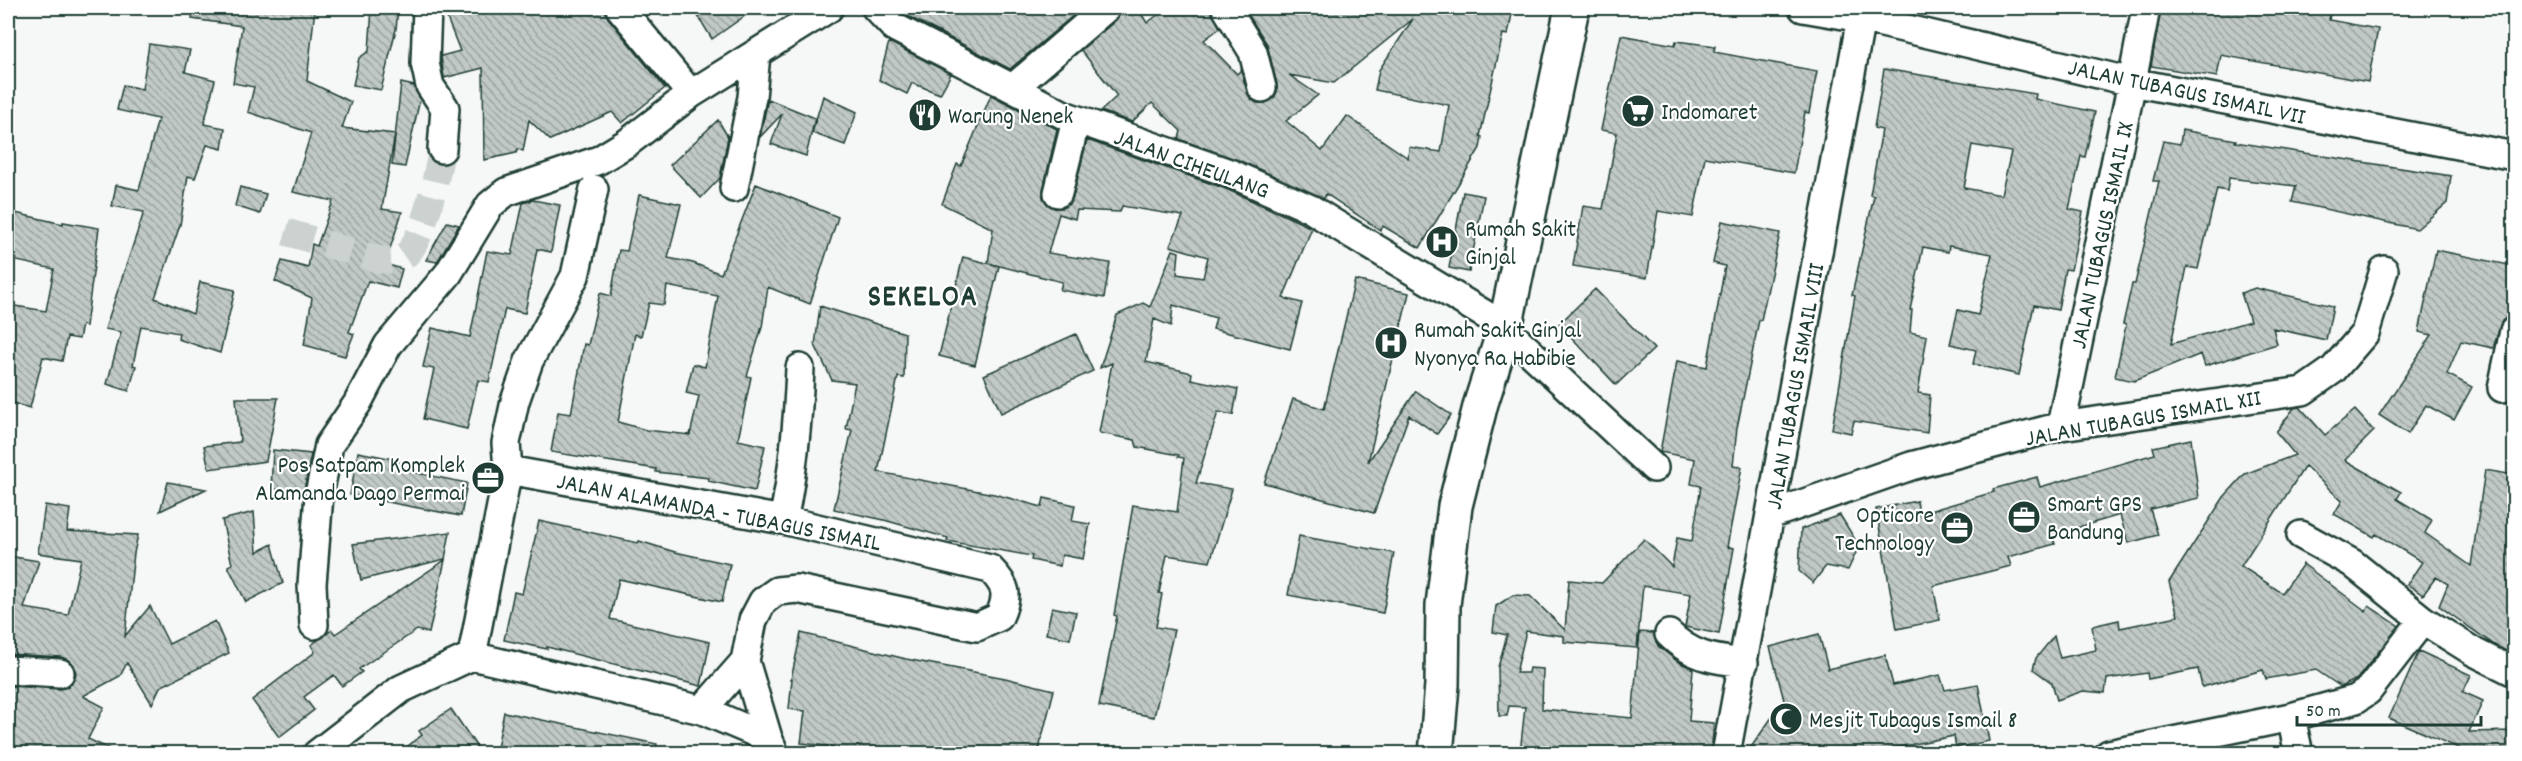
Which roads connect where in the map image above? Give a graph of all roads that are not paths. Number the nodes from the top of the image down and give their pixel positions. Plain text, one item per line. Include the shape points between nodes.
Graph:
1 (427, 8) edge
2 (620, 8) edge
3 (829, 8) edge
4 (876, 8) edge
5 (1106, 8) edge
6 (1226, 8) edge
7 (1572, 8) edge
8 (1803, 8) edge
9 (2146, 8) edge
10 (1861, 18) junction
11 (756, 54) junction
12 (2133, 82) junction
13 (1013, 88) junction
14 (1262, 88) dead end
15 (691, 94) junction
16 (1076, 120) junction
17 (442, 149) tunnel mouth
18 (2514, 156) edge
19 (735, 188) dead end
20 (594, 189) dead end
21 (1058, 193) dead end
22 (2384, 270) dead end
23 (1505, 328) junction
24 (2514, 331) edge
25 (800, 368) dead end
26 (2502, 388) dead end
27 (2061, 426) junction
28 (1654, 468) dead end
29 (508, 470) junction
30 (1770, 515) junction
31 (783, 520) junction
32 (2301, 535) dead end
33 (2423, 620) junction
34 (314, 625) dead end
35 (1669, 634) dead end
36 (472, 656) junction
37 (745, 661) junction
38 (1744, 663) junction
39 (8, 670) edge
40 (2514, 672) edge
41 (60, 673) dead end
42 (702, 710) junction
43 (2291, 717) junction
44 (772, 746) edge
45 (317, 753) edge
46 (1436, 753) edge
47 (1726, 753) edge
48 (2109, 753) edge
49 (2299, 753) edge

1 - 17 street via 425,63 430,86 445,108
2 - 15 street
3 - 11 street
4 - 13 street, JALAN CIHEULANG via 894,27
5 - 13 street
6 - 14 street via 1253,52
7 - 23 main road
8 - 10 street, JALAN TUBAGUS ISMAIL VII
9 - 12 street, JALAN TUBAGUS ISMAIL IX
10 - 12 street, JALAN TUBAGUS ISMAIL VII
10 - 30 street, JALAN TUBAGUS ISMAIL VIII
11 - 15 street
11 - 19 street
12 - 18 street, JALAN TUBAGUS ISMAIL VII
12 - 27 street, JALAN TUBAGUS ISMAIL IX
13 - 16 street, JALAN CIHEULANG
15 - 34 street via 599,160 497,197 448,274 388,345 357,404 329,445 319,495 312,584
16 - 21 street
16 - 23 street, JALAN CIHEULANG via 1232,174 1311,209
20 - 29 street via 575,276 530,361 515,401 506,443
22 - 27 street, JALAN TUBAGUS ISMAIL XII via 2365,333 2333,370 2303,391
23 - 28 street, JALAN CIHEULANG
23 - 46 main road via 1455,506 1443,605
24 - 26 street
25 - 31 street via 798,420
27 - 30 street, JALAN TUBAGUS ISMAIL XII via 1911,466
29 - 31 street, JALAN ALAMANDA - TUBAGUS ISMAIL
29 - 36 street
30 - 38 street, JALAN TUBAGUS ISMAIL VIII
31 - 37 street, JALAN ALAMANDA - TUBAGUS ISMAIL via 990,569 1003,581 1007,601 999,617 977,627 797,590 777,591 763,601 753,620
32 - 33 street via 2352,563
33 - 40 street
33 - 43 street via 2368,690 2356,699
35 - 38 street via 1694,654
36 - 42 street, JALAN ALAMANDA - TUBAGUS ISMAIL
36 - 45 street via 401,689
37 - 42 street
37 - 44 street, JALAN ALAMANDA - TUBAGUS ISMAIL
38 - 47 street, JALAN TUBAGUS ISMAIL VIII
39 - 41 street
42 - 44 street, JALAN ALAMANDA - TUBAGUS ISMAIL
43 - 48 street
43 - 49 street

